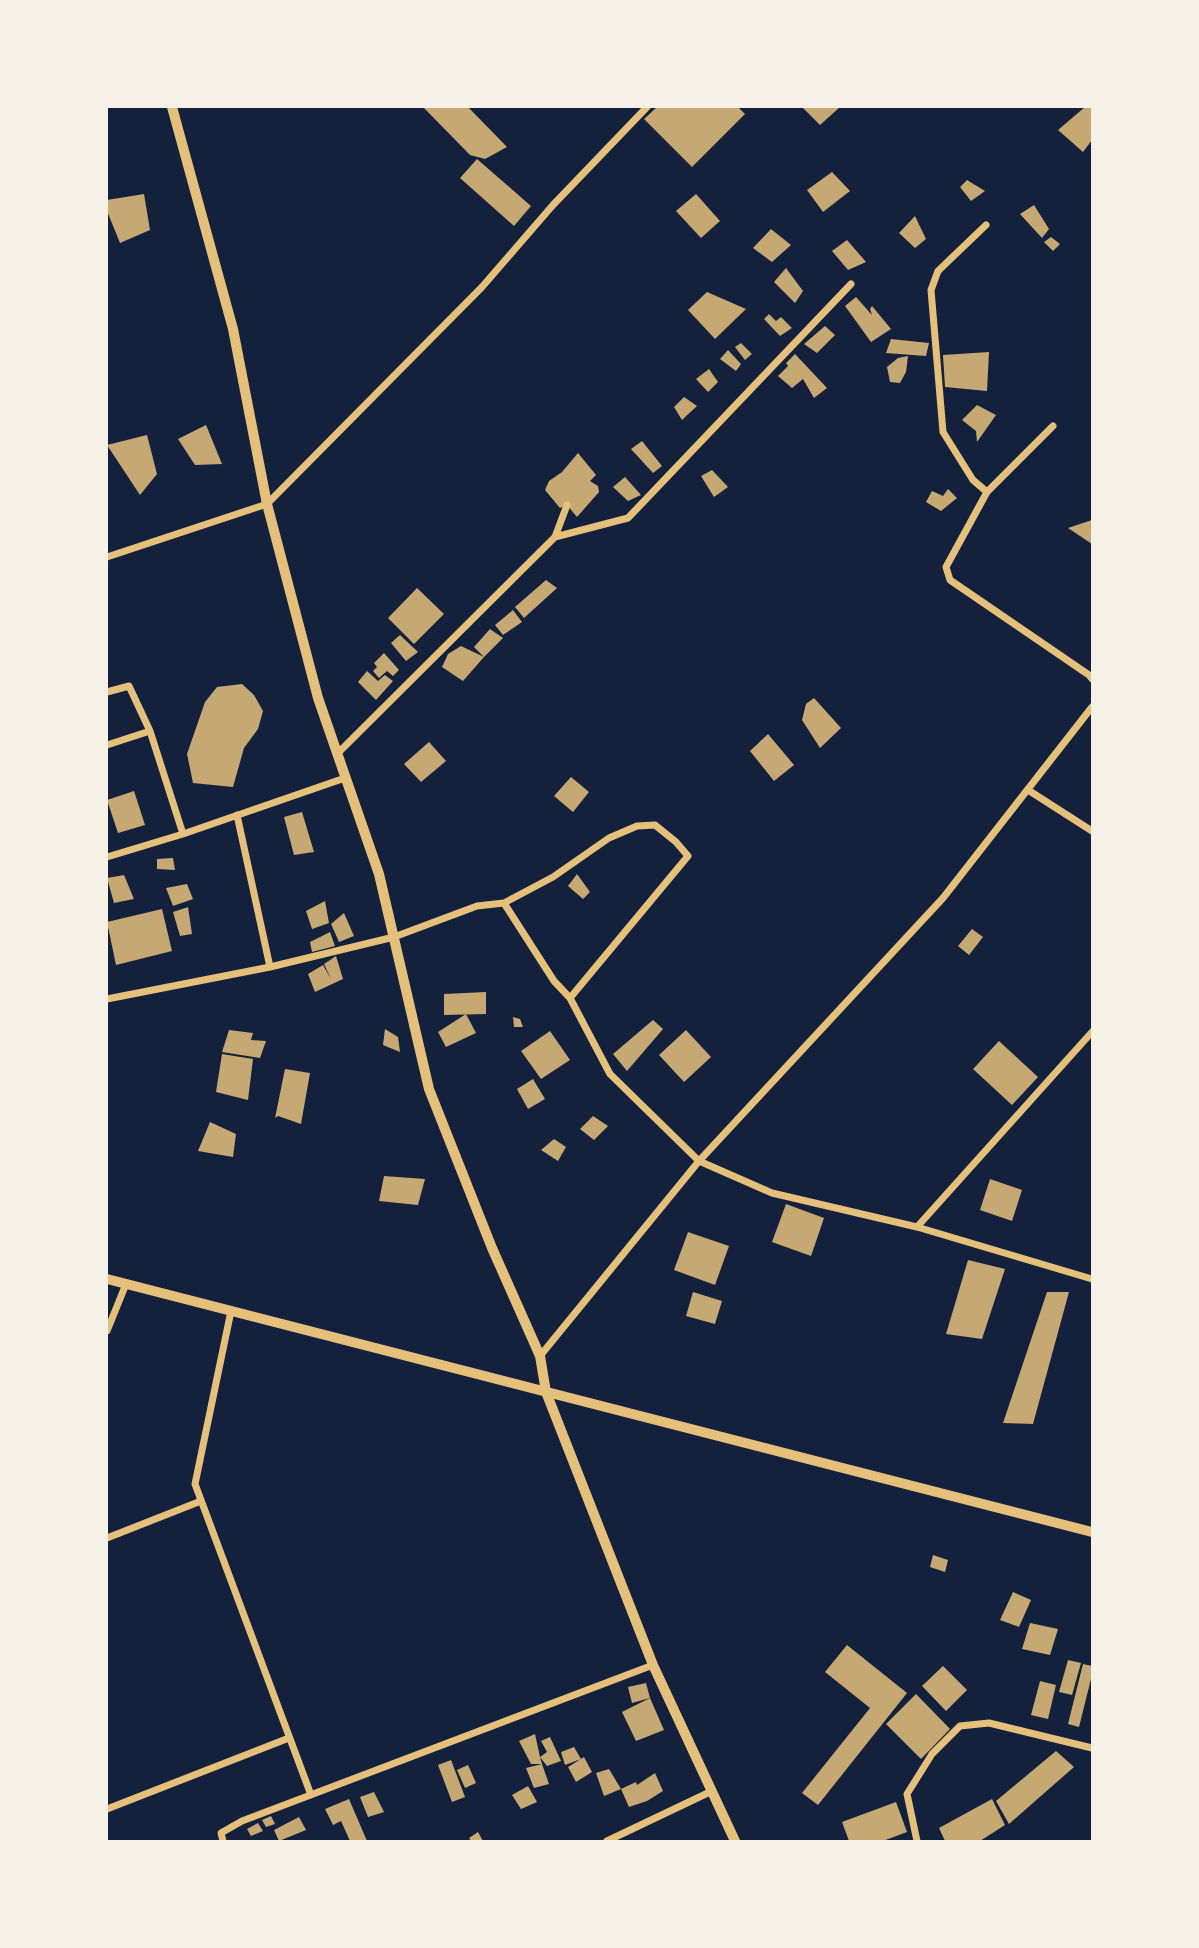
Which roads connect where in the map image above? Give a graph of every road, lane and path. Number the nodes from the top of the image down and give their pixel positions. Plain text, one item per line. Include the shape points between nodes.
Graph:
1 (172, 107) edge
2 (647, 107) edge
3 (986, 225) dead end
4 (851, 284) dead end
5 (1053, 426) dead end
6 (987, 492) junction
7 (267, 504) junction
8 (567, 505) dead end
9 (555, 537) junction
10 (107, 556) edge
11 (1092, 679) edge
12 (107, 692) edge
13 (1092, 707) edge
14 (150, 731) junction
15 (107, 744) edge
16 (337, 754) junction
17 (345, 778) junction
18 (1028, 790) junction
19 (237, 815) junction
20 (1092, 831) edge
21 (183, 834) junction
22 (107, 857) edge
23 (503, 903) junction
24 (394, 937) junction
25 (270, 967) junction
26 (570, 998) junction
27 (107, 999) edge
28 (1092, 1032) edge
29 (699, 1161) junction
30 (917, 1227) junction
31 (107, 1279) edge
32 (1092, 1279) edge
33 (126, 1284) junction
34 (231, 1311) junction
35 (107, 1331) edge
36 (540, 1356) junction
37 (545, 1392) junction
38 (201, 1501) junction
39 (1092, 1532) edge
40 (107, 1537) edge
41 (653, 1665) junction
42 (289, 1738) junction
43 (1092, 1748) edge
44 (712, 1791) junction
45 (310, 1795) junction
46 (107, 1809) edge
47 (223, 1841) edge
48 (607, 1841) edge
49 (734, 1841) edge
50 (918, 1841) edge

1 - 7 street via 233,329
2 - 7 street via 482,287
3 - 6 street via 938,271 931,290 943,432 973,480
4 - 9 street via 628,518
5 - 6 street
6 - 11 street via 946,567 950,580
7 - 10 street
7 - 16 street
8 - 9 street
9 - 16 street
12 - 14 street via 129,686
13 - 18 street
14 - 15 street
14 - 21 street
16 - 17 street
17 - 19 street
17 - 24 street via 379,874
18 - 20 street
18 - 29 street via 943,898
19 - 21 street
19 - 25 street
21 - 22 street
23 - 24 street via 477,906
23 - 26 street
23 - 26 street via 553,877 609,838 637,826 655,825 688,856
24 - 25 street
24 - 36 street via 429,1089
25 - 27 street
26 - 29 street via 610,1074
28 - 30 street
29 - 30 street via 772,1193
29 - 36 street
30 - 32 street
31 - 33 street
33 - 34 street
33 - 35 street
34 - 37 street
34 - 38 street via 195,1484
36 - 37 street
37 - 39 street
37 - 41 street
38 - 40 street
38 - 42 street
41 - 44 street
41 - 45 street
42 - 45 street
42 - 46 street
43 - 50 street via 989,1723 960,1726 932,1754 907,1794
44 - 48 street
44 - 49 street
45 - 47 street via 242,1821 221,1833

